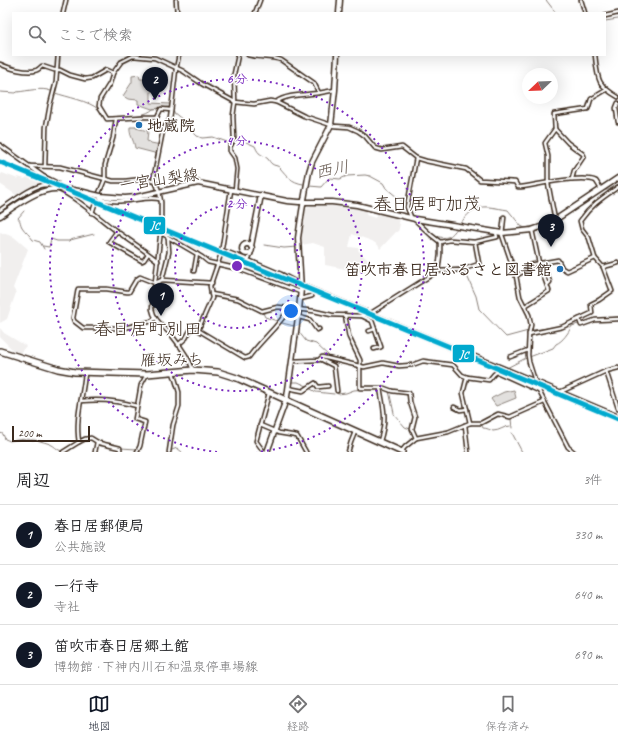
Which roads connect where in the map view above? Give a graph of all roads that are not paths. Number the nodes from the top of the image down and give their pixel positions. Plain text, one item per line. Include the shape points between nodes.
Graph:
1 (66, 0) edge
2 (176, 0) edge
3 (260, 0) edge
4 (340, 0) edge
5 (581, 0) edge
6 (63, 12) edge
7 (177, 12) edge
8 (255, 12) edge
9 (339, 12) edge
10 (585, 12) edge
11 (618, 13) edge
12 (606, 16) edge
13 (58, 56) edge
14 (179, 56) edge
15 (238, 56) edge
16 (252, 56) edge
17 (337, 56) edge
18 (595, 56) edge
19 (0, 64) edge
20 (176, 69) junction
21 (57, 70) junction
22 (113, 73) junction
23 (335, 90) junction
24 (606, 90) junction
25 (319, 93) junction
26 (618, 97) edge
27 (235, 102) junction
28 (276, 102) junction
29 (618, 103) edge
30 (171, 110) junction
31 (116, 119) junction
32 (618, 122) edge
33 (331, 125) junction
34 (555, 129) junction
35 (0, 145) edge
36 (416, 158) junction
37 (28, 166) junction
38 (45, 166) junction
39 (618, 178) edge
40 (105, 179) junction
41 (572, 179) junction
42 (154, 181) junction
43 (548, 183) junction
44 (618, 187) edge
45 (56, 188) junction
46 (233, 190) junction
47 (601, 190) junction
48 (159, 191) junction
49 (261, 195) junction
50 (99, 197) junction
51 (160, 198) junction
52 (304, 202) junction
53 (0, 210) edge
54 (92, 212) junction
55 (0, 216) edge
56 (504, 217) dead end
57 (555, 218) junction
58 (414, 219) junction
59 (532, 230) junction
60 (116, 231) junction
61 (161, 233) junction
62 (496, 233) junction
63 (502, 233) junction
64 (168, 237) junction
65 (440, 242) junction
66 (475, 242) junction
67 (249, 245) junction
68 (222, 250) junction
69 (148, 254) junction
70 (197, 254) junction
71 (251, 254) junction
72 (596, 258) junction
73 (248, 260) junction
74 (158, 261) junction
75 (539, 263) junction
76 (618, 263) edge
77 (218, 265) junction
78 (603, 267) junction
79 (194, 271) dead end
80 (438, 271) junction
81 (516, 276) junction
82 (162, 280) junction
83 (155, 283) junction
84 (212, 283) junction
85 (300, 284) junction
86 (300, 292) junction
87 (212, 294) junction
88 (312, 296) dead end
89 (300, 299) junction
90 (525, 306) junction
91 (289, 309) junction
92 (299, 310) junction
93 (366, 311) junction
94 (371, 313) junction
95 (345, 315) junction
96 (362, 316) junction
97 (298, 317) junction
98 (155, 318) junction
99 (618, 319) edge
100 (580, 322) junction
101 (200, 324) junction
102 (375, 328) junction
103 (319, 329) dead end
104 (369, 330) dead end
105 (529, 334) junction
106 (178, 345) junction
107 (374, 349) dead end
108 (528, 350) junction
109 (0, 351) edge
110 (510, 357) dead end
111 (320, 359) junction
112 (292, 361) junction
113 (360, 365) junction
114 (618, 368) edge
115 (193, 370) junction
116 (606, 371) junction
117 (85, 372) junction
118 (173, 372) junction
119 (147, 374) junction
120 (467, 377) junction
121 (535, 381) junction
122 (541, 384) junction
123 (328, 386) dead end
124 (288, 388) junction
125 (380, 388) junction
126 (337, 391) dead end
127 (539, 391) junction
128 (560, 392) junction
129 (269, 393) junction
130 (81, 400) junction
131 (286, 401) junction
132 (544, 402) junction
133 (138, 406) junction
134 (454, 407) dead end
135 (618, 408) edge
136 (466, 410) junction
137 (618, 416) edge
138 (470, 423) junction
139 (465, 424) junction
140 (260, 425) junction
141 (274, 431) junction
142 (356, 431) junction
143 (416, 438) junction
144 (79, 442) junction
145 (97, 442) junction
146 (380, 442) junction
147 (63, 452) edge
148 (95, 452) edge
149 (120, 452) edge
150 (137, 452) edge
151 (169, 452) edge
152 (264, 452) edge
153 (267, 452) edge
154 (306, 452) edge
155 (348, 452) edge
156 (402, 452) edge
157 (468, 452) edge
158 (574, 452) edge

1 - 6 street
2 - 7 street
3 - 8 street
4 - 9 main road
5 - 10 street
11 - 12 street
13 - 21 street
14 - 20 street
15 - 27 street via 234,74
16 - 25 street via 281,60 314,83
17 - 23 main road
18 - 24 street via 597,76
19 - 21 street via 25,71 38,70 42,66
20 - 22 street via 155,58 133,56 121,62
20 - 27 street
20 - 30 street
21 - 22 street via 85,79 106,70
21 - 38 street via 46,127
22 - 31 street via 99,106 107,119
23 - 25 street
23 - 33 main road
24 - 26 street
24 - 34 street via 592,99 588,109 554,114
25 - 28 street via 289,96
27 - 28 street
27 - 46 street via 234,139 230,147 237,169
28 - 33 street
29 - 32 street
30 - 31 street via 161,109 158,117
30 - 42 street via 170,119 163,130
31 - 40 street via 105,165
33 - 36 street via 358,130 375,148 382,150 402,146
33 - 52 main road via 312,162
34 - 41 street via 584,156
34 - 43 street via 545,143 548,156
35 - 37 street
36 - 43 street via 466,169 480,180 515,182 518,187
36 - 58 street via 407,205
37 - 38 street
37 - 45 street via 57,183 59,189
38 - 40 street via 60,167
39 - 47 main road, 一宮山梨線
40 - 42 street via 119,182 143,179
40 - 50 street
41 - 43 street
41 - 47 street via 594,180
42 - 48 street
43 - 57 street
44 - 72 street via 595,203 580,221
45 - 53 street via 45,185 38,187
45 - 54 street
46 - 48 main road, 一宮山梨線 via 198,183
46 - 49 main road, 一宮山梨線
46 - 68 street
47 - 57 main road, 一宮山梨線
48 - 50 main road, 一宮山梨線 via 136,197
48 - 51 street
49 - 52 main road, 一宮山梨線
49 - 67 main road
50 - 51 street via 122,202
50 - 54 street
50 - 55 main road, 一宮山梨線, bridge via 67,188 48,189 26,198
51 - 61 street
52 - 58 main road, 一宮山梨線 via 357,205
52 - 85 main road via 298,238
54 - 60 street
56 - 63 street
57 - 59 main road, 一宮山梨線 via 541,228
58 - 62 main road, 一宮山梨線
58 - 65 street
59 - 63 main road, 一宮山梨線
59 - 75 street
60 - 69 street
60 - 69 street via 109,242 142,261
61 - 64 street
61 - 74 street
62 - 63 main road, 一宮山梨線
62 - 66 street via 497,237
63 - 81 street
64 - 70 street
64 - 82 street via 169,252
65 - 66 street
65 - 80 street
66 - 80 street via 479,264 461,270
67 - 71 main road via 253,249
67 - 71 main road via 243,247 243,252
68 - 73 street
68 - 77 street
69 - 74 street
70 - 77 street
70 - 79 street
71 - 73 street
72 - 75 street via 567,271 558,260
72 - 78 street
73 - 85 street
74 - 83 street
75 - 81 street via 530,264
75 - 90 street via 549,291
76 - 78 street
77 - 84 street
77 - 86 street via 239,269
78 - 100 street via 612,291 591,304 592,313
80 - 94 street
81 - 90 street via 520,297
82 - 83 street
82 - 84 street
83 - 98 street via 151,306
83 - 98 street via 140,277 129,292 78,288 73,318 86,329 124,328
84 - 87 street
85 - 86 main road
85 - 93 street
86 - 89 main road
87 - 91 street via 238,299 262,312 278,307
87 - 101 street
88 - 89 street
89 - 92 main road
90 - 105 street via 531,325
91 - 92 street
91 - 101 street via 249,358 200,332
92 - 95 street
92 - 97 main road
93 - 94 street
93 - 96 street
94 - 121 street
95 - 96 street
95 - 113 street via 349,337
96 - 102 street via 372,321
97 - 103 street via 310,320 317,330
97 - 112 main road
98 - 106 street
99 - 100 street
100 - 105 street
101 - 106 street via 191,329
102 - 104 street
102 - 107 street via 381,347
105 - 108 street
106 - 115 street
108 - 110 street
108 - 121 street
109 - 117 highway, 雁坂みち via 58,369
111 - 112 street
111 - 113 street via 322,357
111 - 126 street via 334,366
112 - 124 main road
113 - 120 street via 384,363 399,366 423,361 453,366
113 - 125 street via 360,388
114 - 116 street
115 - 118 highway, 雁坂みち
115 - 129 highway, 雁坂みち via 218,372
116 - 128 street
116 - 135 street
117 - 119 highway, 雁坂みち
117 - 130 street
118 - 119 highway, 雁坂みち
118 - 151 street via 179,392 179,406
119 - 133 street via 141,385
120 - 127 street via 489,380 497,372
120 - 136 street via 463,393
121 - 122 street
122 - 127 street
122 - 128 street
123 - 124 street via 318,387 315,383 303,391
124 - 131 main road
125 - 143 street via 409,393 415,417 412,429
125 - 146 street via 385,415
127 - 132 street
128 - 137 street
129 - 131 highway, 雁坂みち
129 - 140 street
130 - 133 street via 99,399
130 - 144 street via 77,428
131 - 141 main road
131 - 142 highway, 雁坂みち
132 - 138 street via 510,417 498,414 481,423
132 - 158 street via 568,447
133 - 150 street via 135,419 145,422
134 - 136 street
136 - 138 street
138 - 139 street
139 - 143 street via 448,432
139 - 157 street
140 - 141 street
140 - 152 street via 256,441
141 - 153 main road
141 - 154 street via 297,436
142 - 146 highway, 雁坂みち
142 - 155 street
143 - 156 street
144 - 145 street via 91,438
144 - 147 street
145 - 148 street
145 - 149 street via 120,448
146 - 156 highway, 雁坂みち

